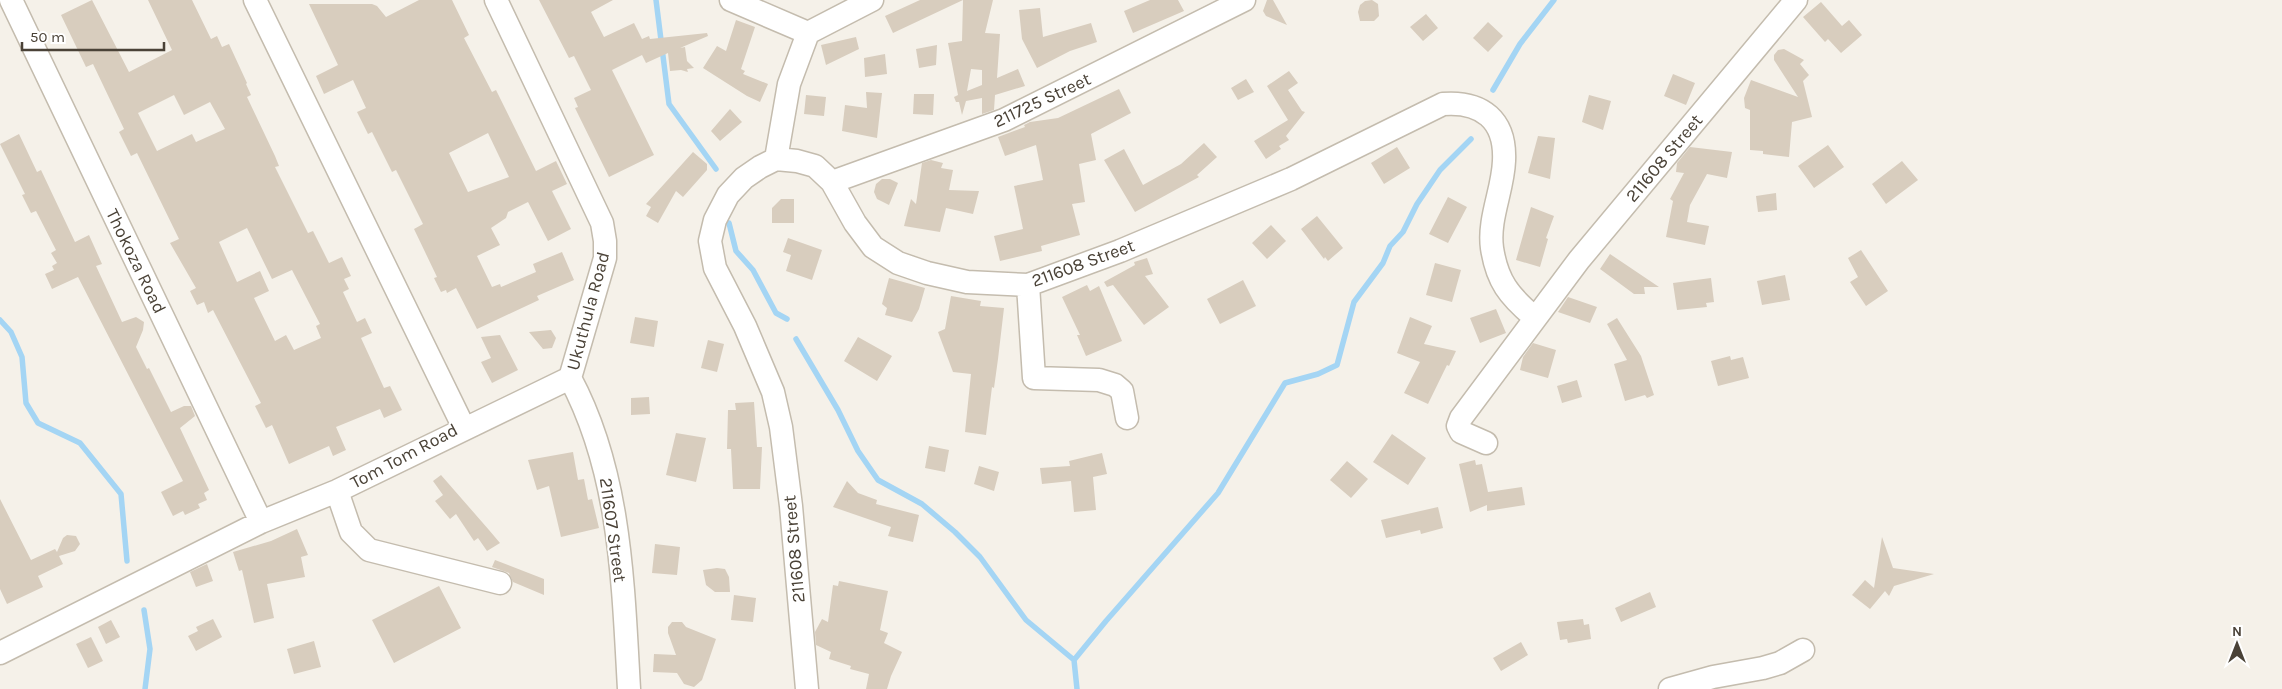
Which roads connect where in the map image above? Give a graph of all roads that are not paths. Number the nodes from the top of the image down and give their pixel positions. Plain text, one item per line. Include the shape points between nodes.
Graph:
1 (11, 0) edge
2 (255, 0) edge
3 (496, 0) edge
4 (731, 0) edge
5 (872, 0) edge
6 (1244, 0) edge
7 (1796, 0) edge
8 (808, 33) junction
9 (776, 160) junction
10 (832, 182) junction
11 (1028, 285) junction
12 (1534, 317) junction
13 (570, 378) junction
14 (1127, 418) dead end
15 (464, 428) junction
16 (1486, 443) dead end
17 (337, 491) junction
18 (261, 522) junction
19 (500, 583) dead end
20 (1803, 650) dead end
21 (0, 653) edge
22 (629, 689) edge
23 (807, 689) edge
24 (1670, 689) edge

1 - 18 street, Thokoza Road
2 - 15 street, Tom Tom Road
3 - 13 street, Ukuthula Road via 602,223 606,241 605,258
4 - 8 street
5 - 8 street
6 - 10 street, 211725 Street via 1004,120
7 - 12 street, 211608 Street
8 - 9 street via 789,84
9 - 10 street, 211608 Street via 815,166
9 - 23 street, 211608 Street via 744,178 728,195 715,220 710,240 715,268 745,326 773,392 781,427
10 - 11 street, 211608 Street via 854,223 873,247 898,263 967,282
11 - 12 street, 211608 Street via 1120,251 1291,179 1443,104 1460,102 1490,114 1497,125 1504,161 1492,227 1494,258 1499,278 1512,299
11 - 14 street via 1034,378 1109,382 1122,390
12 - 16 street, 211608 Street via 1458,422 1461,432
13 - 15 street, Ukuthula Road
13 - 22 street, 211607 Street via 580,396 609,483 616,526
15 - 17 street, Tom Tom Road
17 - 18 street, Tom Tom Road
17 - 19 street via 351,532 369,550
18 - 21 street, Tom Tom Road
20 - 24 street via 1763,668

